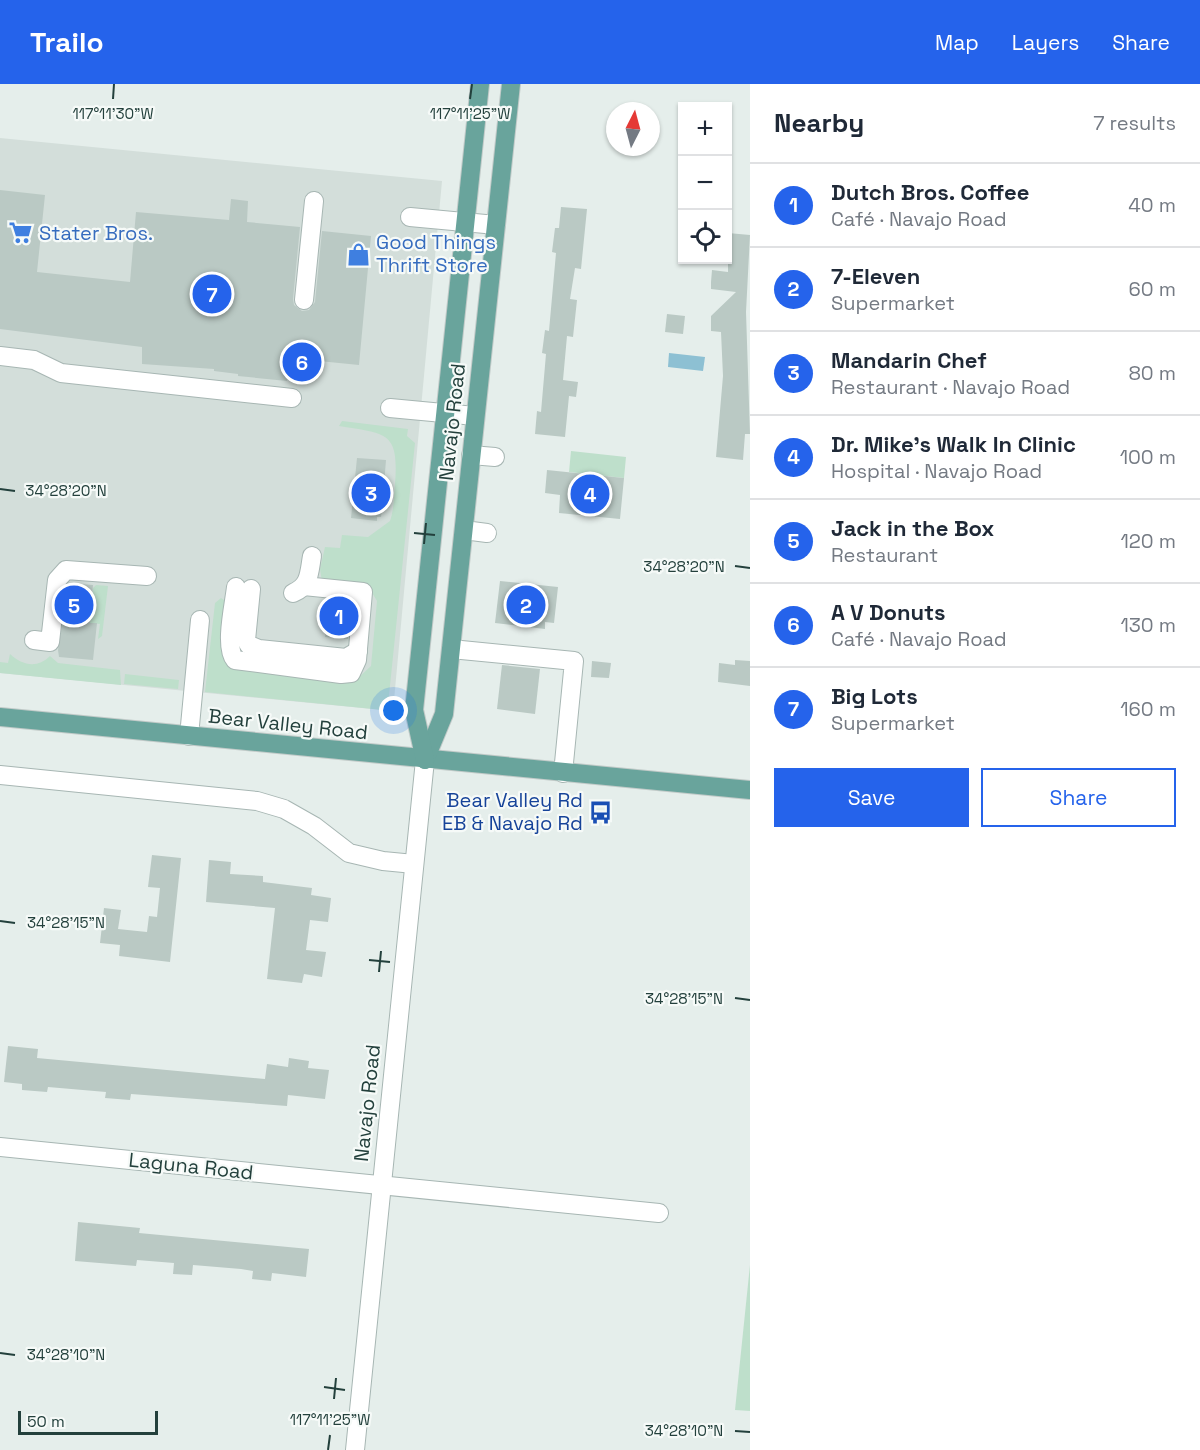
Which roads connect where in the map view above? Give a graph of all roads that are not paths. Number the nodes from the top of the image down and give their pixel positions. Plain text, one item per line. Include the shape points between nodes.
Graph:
1 (480, 84) edge
2 (511, 84) edge
3 (314, 201) dead end
4 (410, 217) dead end
5 (465, 222) junction
6 (496, 225) junction
7 (304, 300) dead end
8 (0, 356) edge
9 (292, 398) dead end
10 (390, 408) dead end
11 (445, 413) junction
12 (476, 416) junction
13 (471, 455) junction
14 (495, 457) dead end
15 (464, 530) junction
16 (487, 533) dead end
17 (312, 556) dead end
18 (147, 576) dead end
19 (243, 588) dead end
20 (200, 620) dead end
21 (34, 640) dead end
22 (451, 649) junction
23 (0, 717) edge
24 (189, 736) junction
25 (425, 760) junction
26 (563, 773) junction
27 (0, 775) edge
28 (750, 790) edge
29 (414, 864) junction
30 (0, 1147) edge
31 (382, 1185) junction
32 (659, 1213) dead end
33 (355, 1450) edge

1 - 5 main road, Navajo Road
2 - 6 main road, Navajo Road
3 - 7 street
4 - 5 street
5 - 6 street
5 - 11 main road, Navajo Road
6 - 12 main road, Navajo Road
8 - 9 street via 34,360 61,373
10 - 11 street
11 - 12 street
11 - 25 main road, Navajo Road via 414,710
12 - 13 main road, Navajo Road
13 - 14 street
13 - 15 main road, Navajo Road
15 - 16 street
15 - 22 main road, Navajo Road
17 - 19 street via 308,582 299,590 363,592 357,660 351,673 235,660 229,645
18 - 21 street via 66,570 57,580 50,642
20 - 24 street
22 - 25 main road, Navajo Road via 444,714
22 - 26 street via 574,661
23 - 24 main road, Bear Valley Road
24 - 25 main road, Bear Valley Road
25 - 26 main road, Bear Valley Road
25 - 29 street, Navajo Road
26 - 28 main road, Bear Valley Road
27 - 29 street via 257,801 284,809 349,853
29 - 31 street, Navajo Road
30 - 31 street, Laguna Road
31 - 32 street, Laguna Road
31 - 33 street, Navajo Road

